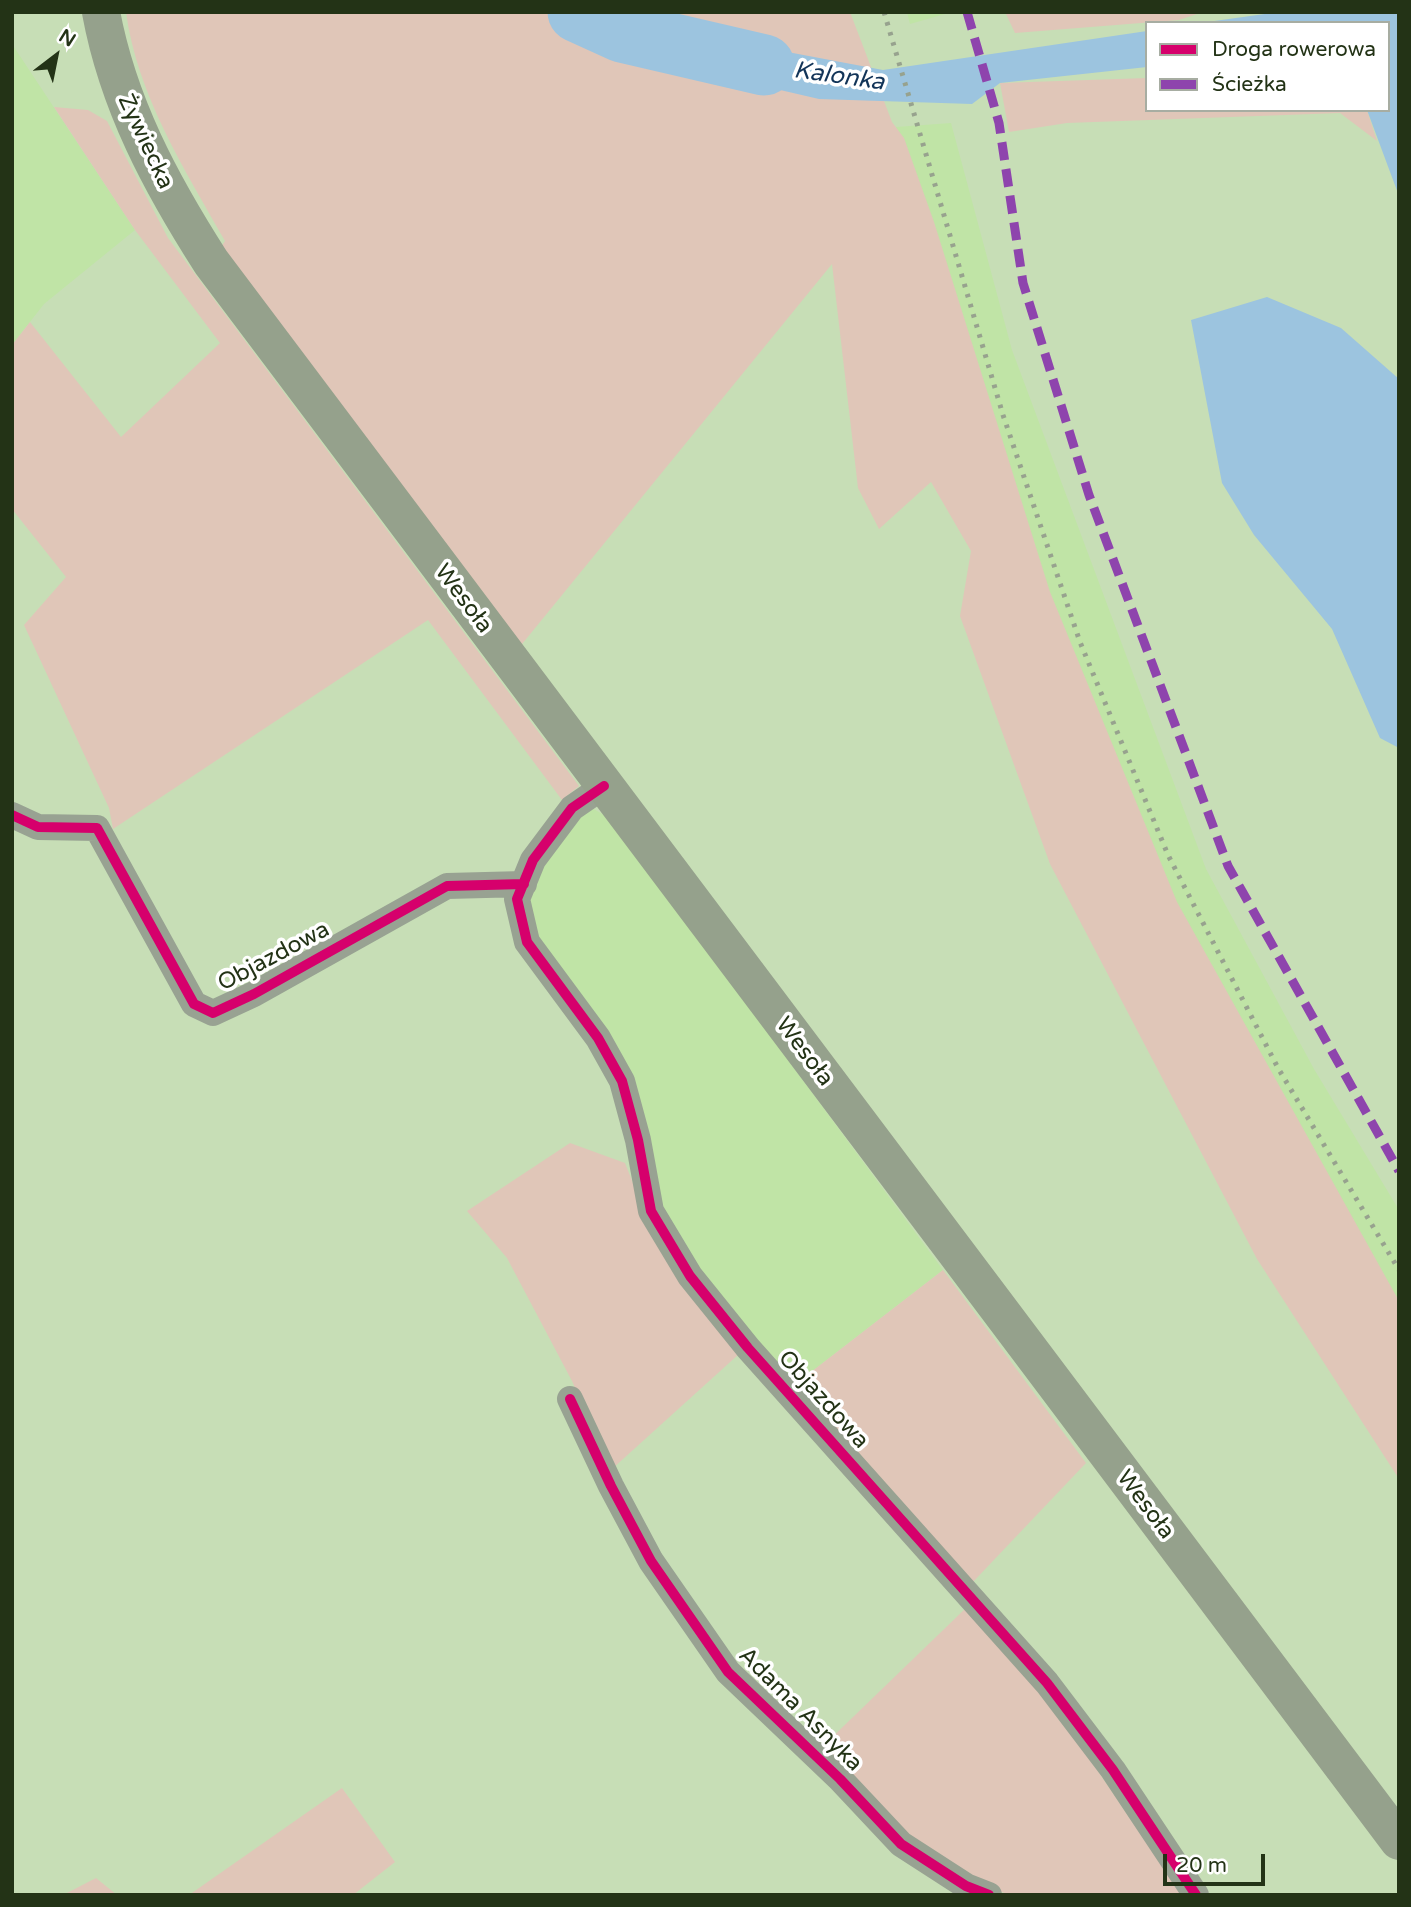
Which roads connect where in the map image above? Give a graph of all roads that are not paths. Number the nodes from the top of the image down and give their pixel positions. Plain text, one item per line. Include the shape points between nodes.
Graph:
1 (101, 12) edge
2 (211, 262) joint
3 (604, 786) junction
4 (12, 814) edge
5 (524, 884) junction
6 (570, 1399) dead end
7 (1399, 1841) edge
8 (989, 1895) edge
9 (1196, 1895) edge

1 - 2 main road, Żywiecka via 117,81 138,132
2 - 3 main road, Wesoła
3 - 5 street, Objazdowa via 572,808 533,860
3 - 7 main road, Wesoła
4 - 5 street, Objazdowa via 38,827 97,828 194,1004 213,1013 447,886
5 - 9 street, Objazdowa via 517,899 527,942 598,1038 622,1081 651,1211 690,1276 748,1348 1048,1684 1114,1770
6 - 8 street, Adama Asnyka via 651,1561 728,1672 901,1844 965,1886

